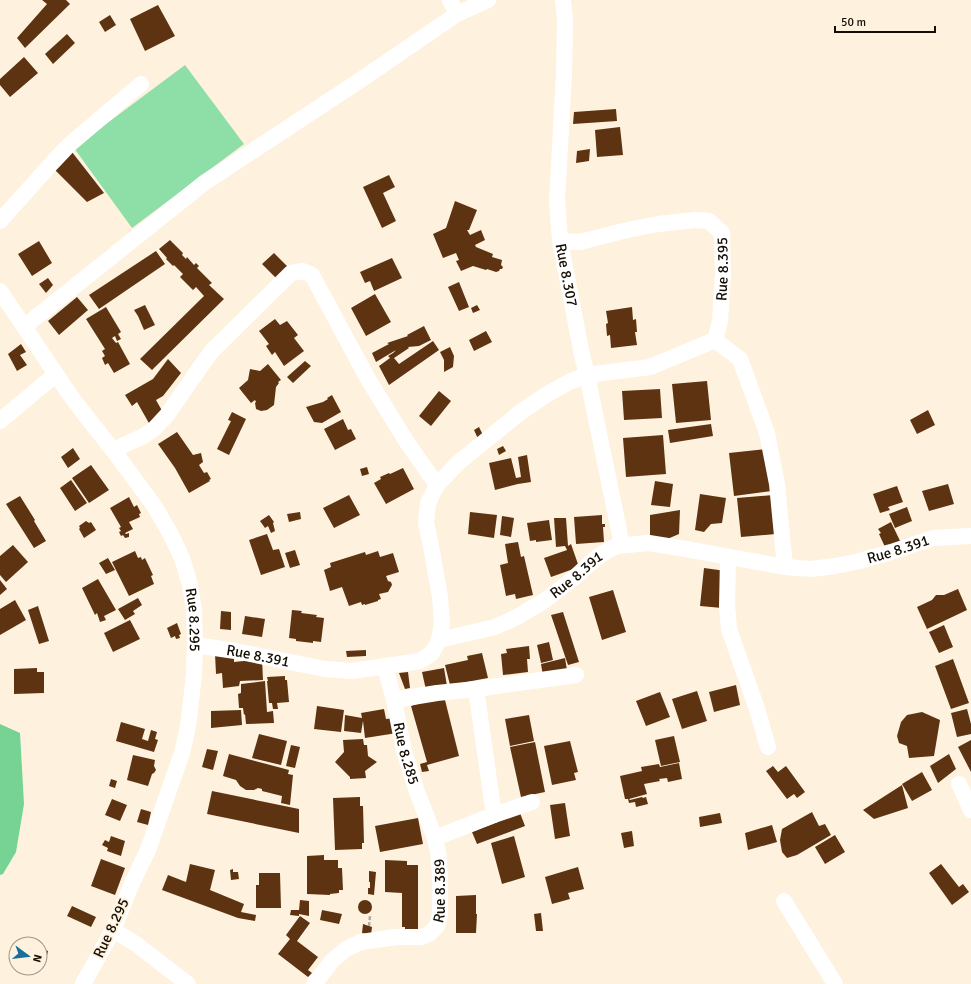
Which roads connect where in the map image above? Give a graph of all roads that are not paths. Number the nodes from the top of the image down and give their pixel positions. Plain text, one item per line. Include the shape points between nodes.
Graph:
1 (488, 0) edge
2 (563, 0) edge
3 (454, 7) edge
4 (141, 84) dead end
5 (0, 221) edge
6 (560, 241) junction
7 (0, 291) edge
8 (25, 326) junction
9 (715, 340) junction
10 (56, 374) junction
11 (587, 375) junction
12 (0, 421) edge
13 (114, 450) junction
14 (436, 485) junction
15 (971, 536) edge
16 (622, 545) junction
17 (728, 557) junction
18 (786, 567) junction
19 (439, 640) junction
20 (195, 645) junction
21 (385, 667) junction
22 (576, 675) dead end
23 (476, 689) junction
24 (394, 700) junction
25 (768, 747) dead end
26 (958, 784) dead end
27 (532, 802) dead end
28 (971, 810) edge
29 (494, 815) junction
30 (435, 838) junction
31 (784, 901) dead end
32 (113, 930) junction
33 (83, 984) edge
34 (188, 984) edge
35 (314, 984) edge
36 (835, 984) edge

1 - 3 street
2 - 6 street, Rue 8.307 via 564,75 557,200
3 - 8 street via 362,79 204,183
4 - 5 street via 69,145
6 - 9 street, Rue 8.395 via 580,242 658,224 709,221 722,234 720,321
6 - 11 street, Rue 8.307
7 - 8 street, Rue 8.295
8 - 10 street, Rue 8.295
9 - 11 street via 650,367
9 - 18 street via 740,359 766,433 777,484
10 - 12 street
10 - 13 street, Rue 8.295
11 - 14 street via 569,382 522,411 458,463
11 - 16 street, Rue 8.307
13 - 14 street via 155,428 212,351 292,273 303,271 312,275 368,379
13 - 20 street, Rue 8.295 via 155,507 182,558 194,610
14 - 19 street via 428,503 426,523 440,597 442,623
15 - 18 street, Rue 8.391 via 933,538 836,566 812,569
16 - 17 street, Rue 8.391 via 649,544
16 - 19 street, Rue 8.391 via 597,556 574,578 517,617 495,627
17 - 18 street, Rue 8.391
17 - 25 street via 729,629
19 - 21 street, Rue 8.391 via 432,653 420,661
20 - 21 street, Rue 8.391 via 325,669 352,671
20 - 32 street, Rue 8.295 via 192,697 182,753 148,850
21 - 24 street, Rue 8.285
22 - 23 street
23 - 24 street
23 - 29 street
24 - 30 street, Rue 8.285 via 404,750
26 - 28 street
27 - 29 street, Rue 8.389
29 - 30 street, Rue 8.389
30 - 35 street, Rue 8.389 via 440,876 440,914 437,926 421,938 396,937 362,942 346,949 332,961
31 - 36 street
32 - 33 street, Rue 8.295
32 - 34 street via 136,944

